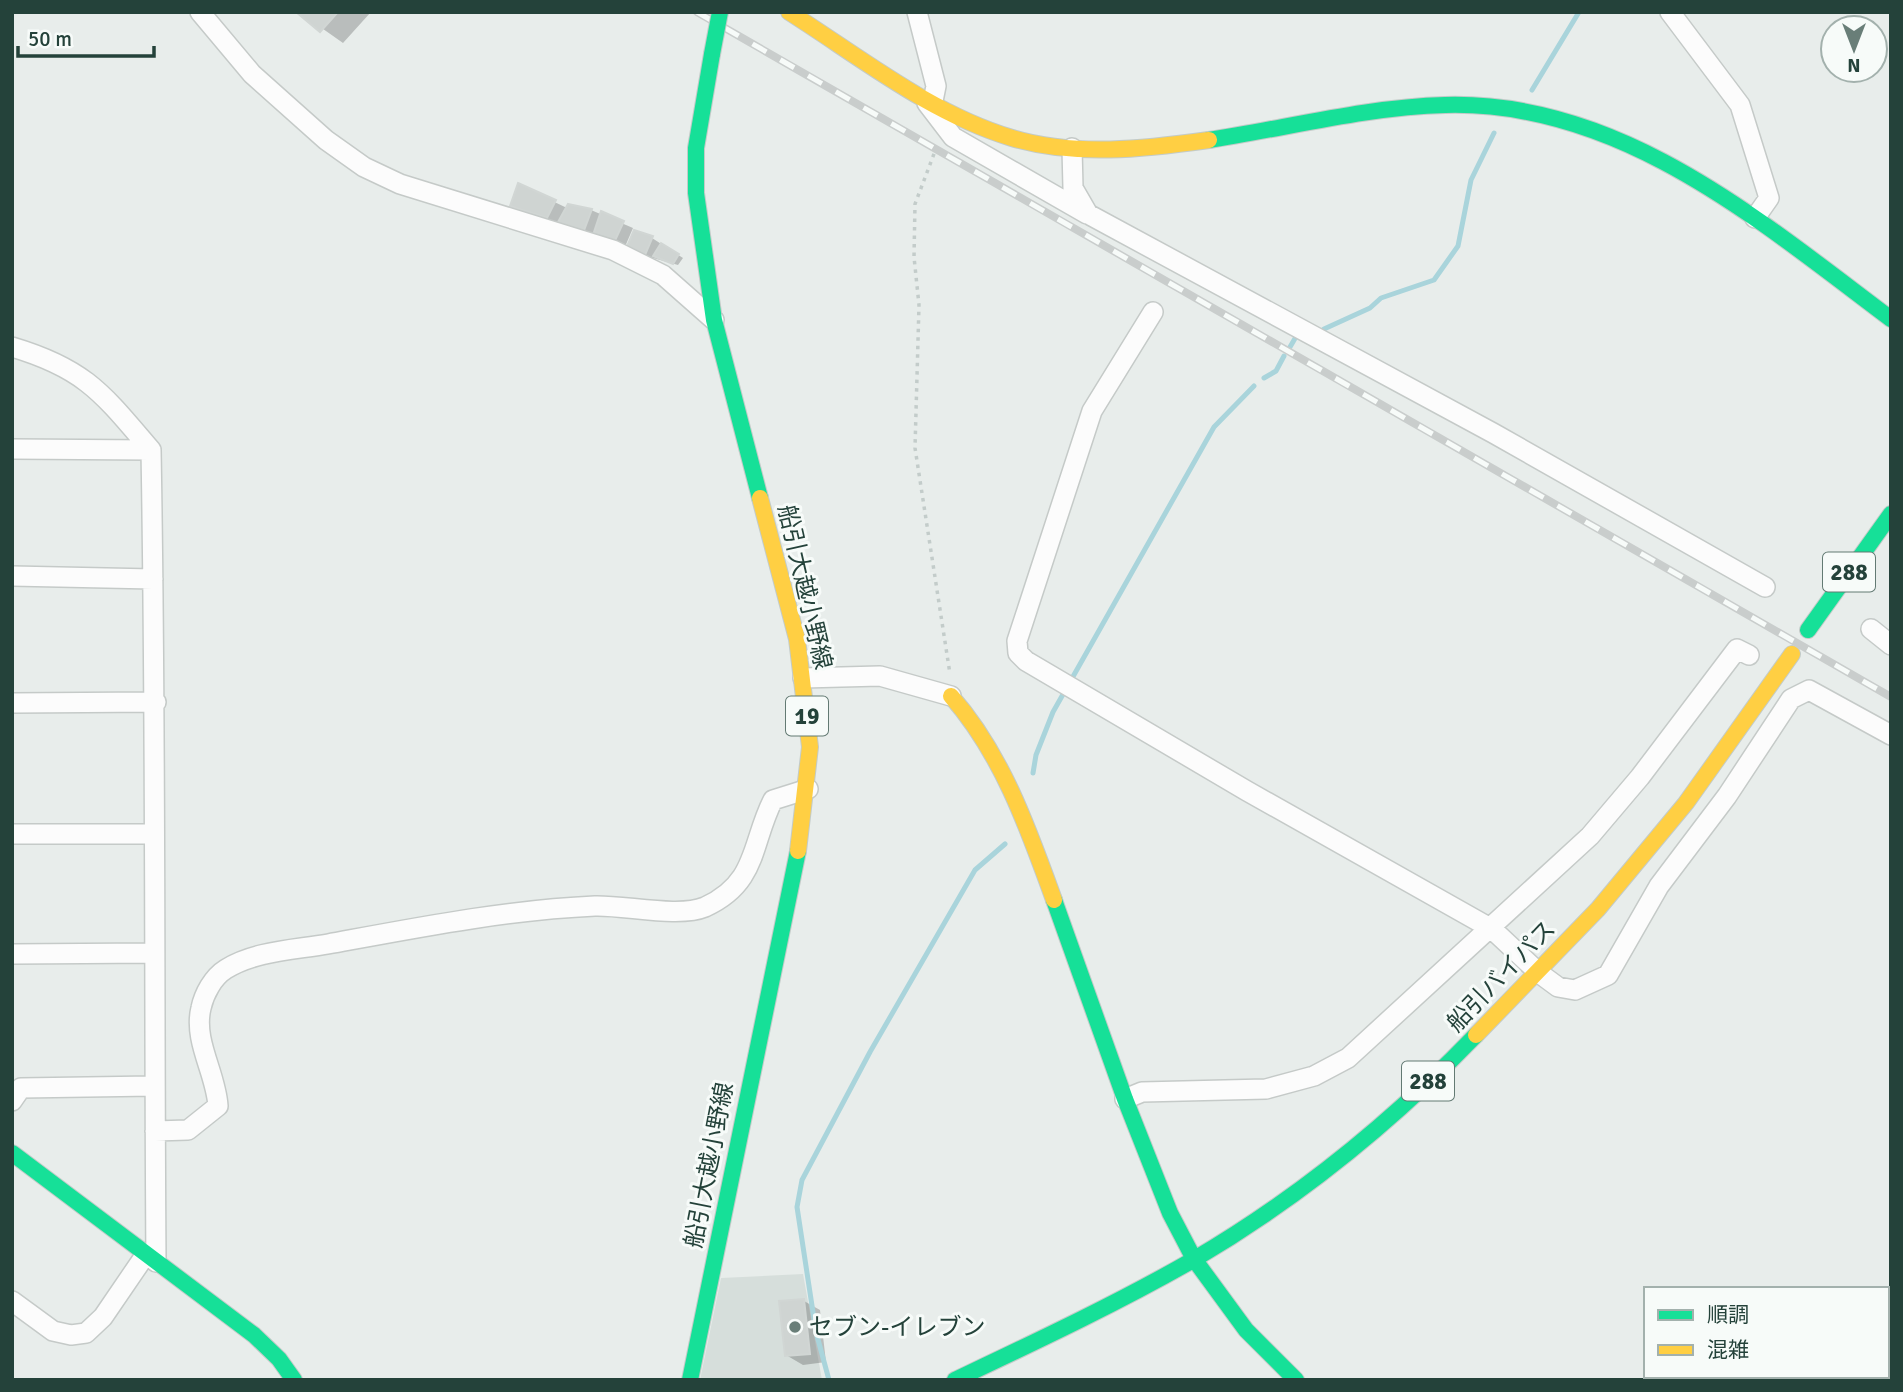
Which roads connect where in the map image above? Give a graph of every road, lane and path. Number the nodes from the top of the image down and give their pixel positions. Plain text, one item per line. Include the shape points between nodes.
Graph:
1 (200, 12) edge
2 (720, 12) edge
3 (789, 12) edge
4 (917, 12) edge
5 (1670, 12) edge
6 (926, 97) junction
7 (946, 128) junction
8 (1072, 148) junction
9 (1088, 214) junction
10 (1755, 218) junction
11 (1153, 312) dead end
12 (1891, 319) edge
13 (714, 320) junction
14 (12, 347) edge
15 (12, 449) edge
16 (151, 450) junction
17 (1891, 514) edge
18 (12, 576) edge
19 (153, 579) junction
20 (1765, 587) dead end
21 (1871, 629) dead end
22 (1808, 630) dead end
23 (1891, 645) edge
24 (1792, 654) dead end
25 (1749, 655) dead end
26 (803, 678) junction
27 (951, 696) junction
28 (156, 702) junction
29 (12, 703) edge
30 (1891, 736) edge
31 (808, 789) junction
32 (12, 834) edge
33 (153, 834) junction
34 (1492, 929) junction
35 (155, 953) junction
36 (12, 954) edge
37 (1539, 973) junction
38 (153, 1086) junction
39 (1125, 1099) junction
40 (12, 1101) edge
41 (155, 1131) junction
42 (12, 1153) edge
43 (151, 1258) junction
44 (1194, 1259) junction
45 (12, 1301) edge
46 (294, 1380) edge
47 (690, 1380) edge
48 (955, 1380) edge
49 (1296, 1380) edge

1 - 13 street via 252,74 326,140 364,167 400,184 613,250 663,275
2 - 13 main road, 船引大越小野線 / 19, bridge via 700,114 696,182
3 - 6 main road
4 - 6 street via 936,86
5 - 10 street via 1740,106 1769,198
6 - 7 street
6 - 8 main road via 957,116 1014,139
7 - 9 street via 953,137
7 - 27 path via 915,204 919,305 915,448
8 - 9 street via 1073,188
8 - 10 main road via 1144,148 1391,112 1488,107 1620,140
9 - 20 street via 1493,433
10 - 12 main road
11 - 34 street via 1092,411 1017,641 1018,653 1115,714
13 - 26 main road, 船引大越小野線 / 19 via 790,609
14 - 16 street via 52,359 93,384
15 - 16 street
16 - 19 street
17 - 22 main road, 288
18 - 19 street
19 - 28 street
21 - 23 street
24 - 37 main road, 船引バイパス / 288 via 1686,803
25 - 34 street via 1737,649 1590,836
26 - 27 street via 880,677
26 - 31 main road, 船引大越小野線 / 19 via 810,747
27 - 39 main road via 972,721 1022,810
28 - 29 street
28 - 33 street
30 - 37 street via 1809,690 1791,699 1727,796 1659,886 1608,975 1575,990 1558,987
31 - 41 street via 772,800 751,864 735,888 703,908 558,908 248,958 223,970 201,1008 198,1034 216,1084 218,1106 188,1130
31 - 47 main road, 船引大越小野線 / 19 via 796,867
32 - 33 street
33 - 35 street
34 - 37 street
34 - 39 street via 1348,1058 1314,1076 1266,1089 1142,1092
35 - 36 street
35 - 38 street
37 - 44 main road, 船引バイパス / 288 via 1334,1165
38 - 40 street via 21,1088
38 - 41 street
39 - 44 main road via 1170,1213
41 - 43 street
42 - 43 main road
43 - 45 street via 86,1333 53,1331
43 - 46 main road via 254,1335
44 - 48 main road, 船引バイパス / 288
44 - 49 main road via 1246,1330

